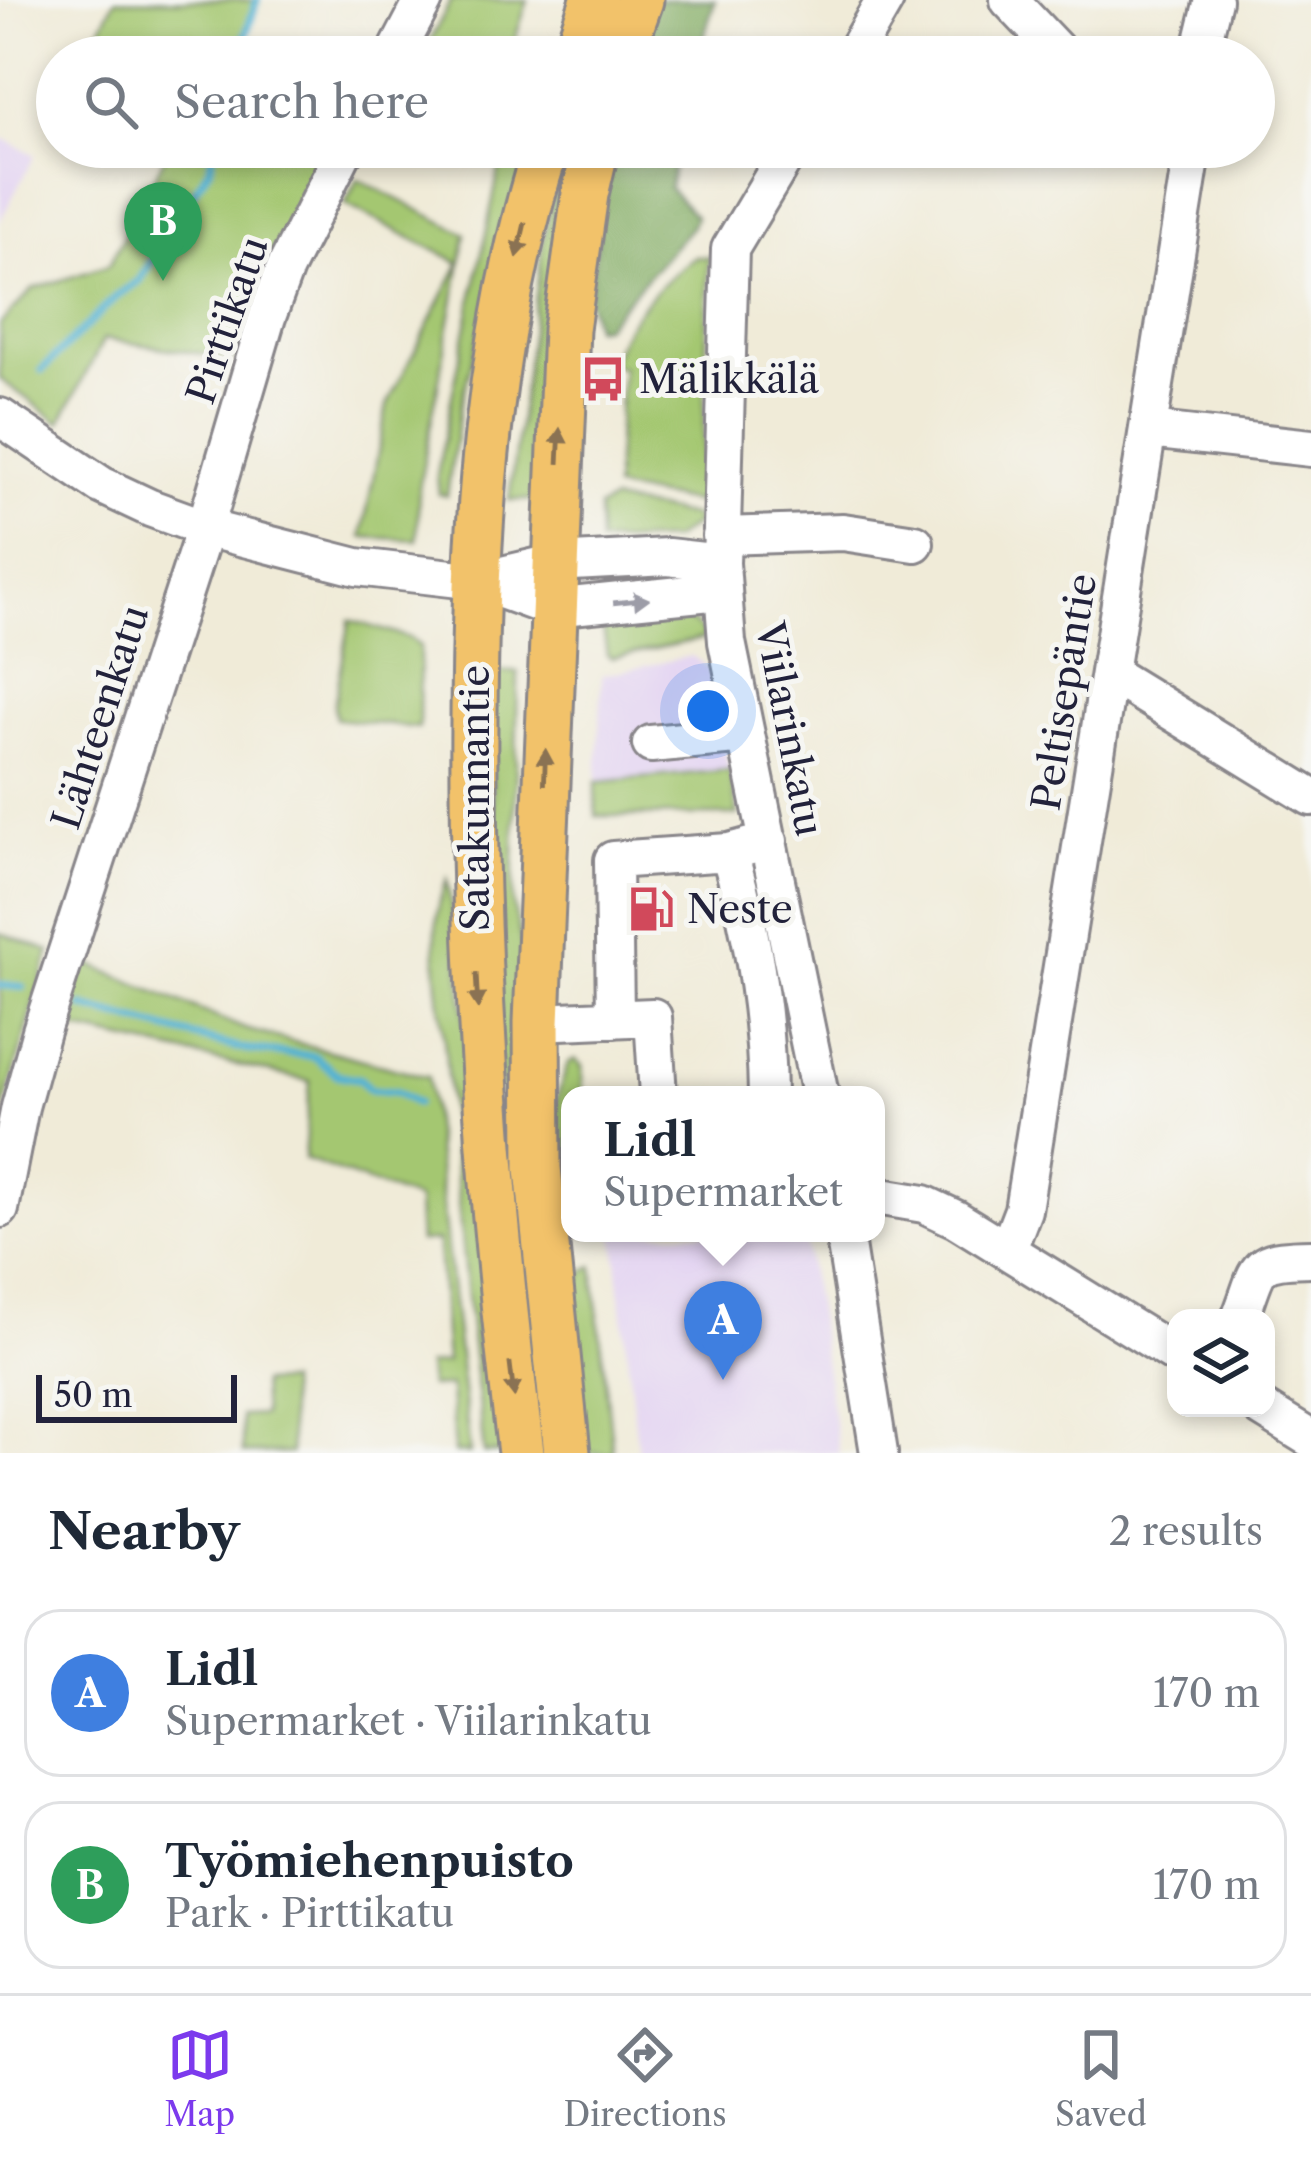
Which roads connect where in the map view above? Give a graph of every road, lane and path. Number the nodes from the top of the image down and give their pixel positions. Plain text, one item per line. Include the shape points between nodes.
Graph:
1 (424, 0) edge
2 (594, 0) edge
3 (640, 0) edge
4 (885, 0) edge
5 (1009, 0) edge
6 (1213, 0) edge
7 (405, 36) edge
8 (582, 36) edge
9 (627, 36) edge
10 (864, 36) edge
11 (1043, 36) edge
12 (1204, 36) edge
13 (335, 168) edge
14 (541, 168) edge
15 (591, 168) edge
16 (778, 168) edge
17 (1190, 168) edge
18 (0, 417) edge
19 (1149, 430) junction
20 (1311, 448) edge
21 (205, 528) junction
22 (915, 543) dead end
23 (721, 563) junction
24 (477, 580) junction
25 (552, 586) junction
26 (1109, 673) junction
27 (746, 735) junction
28 (651, 744) dead end
29 (1311, 797) edge
30 (769, 841) junction
31 (729, 852) junction
32 (802, 1004) junction
33 (761, 1012) junction
34 (615, 1019) junction
35 (537, 1022) junction
36 (657, 1086) edge
37 (766, 1086) edge
38 (818, 1086) edge
39 (885, 1197) edge
40 (0, 1209) edge
41 (845, 1242) edge
42 (1008, 1249) junction
43 (1311, 1258) edge
44 (1244, 1309) edge
45 (1167, 1349) edge
46 (1275, 1417) edge
47 (1311, 1439) edge
48 (521, 1453) edge
49 (567, 1453) edge
50 (879, 1453) edge

1 - 7 street
2 - 8 main road
3 - 9 main road
4 - 10 street
5 - 11 street
6 - 12 street
13 - 21 street, Pirttikatu via 285,268
14 -> 24 main road, Satakunnantie via 488,409
25 -> 15 main road, Satakunnantie via 566,329
16 - 23 street, Viilarinkatu via 730,249
17 - 19 street, Peltisepäntie
18 - 21 street via 101,485
19 - 20 street
19 - 26 street, Peltisepäntie
21 - 24 street via 357,567
21 - 40 street, Lähteenkatu via 41,1031
22 - 23 street via 843,532
23 - 25 street via 668,556
23 - 27 street, Viilarinkatu
24 - 25 street
24 -> 48 main road, Satakunnantie via 478,1016
35 -> 25 main road, Satakunnantie
26 - 29 street
26 - 42 street, Peltisepäntie via 1023,1210
27 - 28 street
27 - 30 street, Viilarinkatu
30 - 31 street
30 - 32 street, Viilarinkatu
31 - 33 street via 748,916
31 - 34 street via 613,860
32 - 33 street
32 - 38 street, Viilarinkatu
33 - 37 street
34 - 35 street
34 - 36 street via 653,1017
35 - 49 main road, Satakunnantie via 538,1168
39 - 42 street via 925,1204
41 - 50 street
42 - 45 street
43 - 44 street via 1272,1258 1260,1267
46 - 47 street

